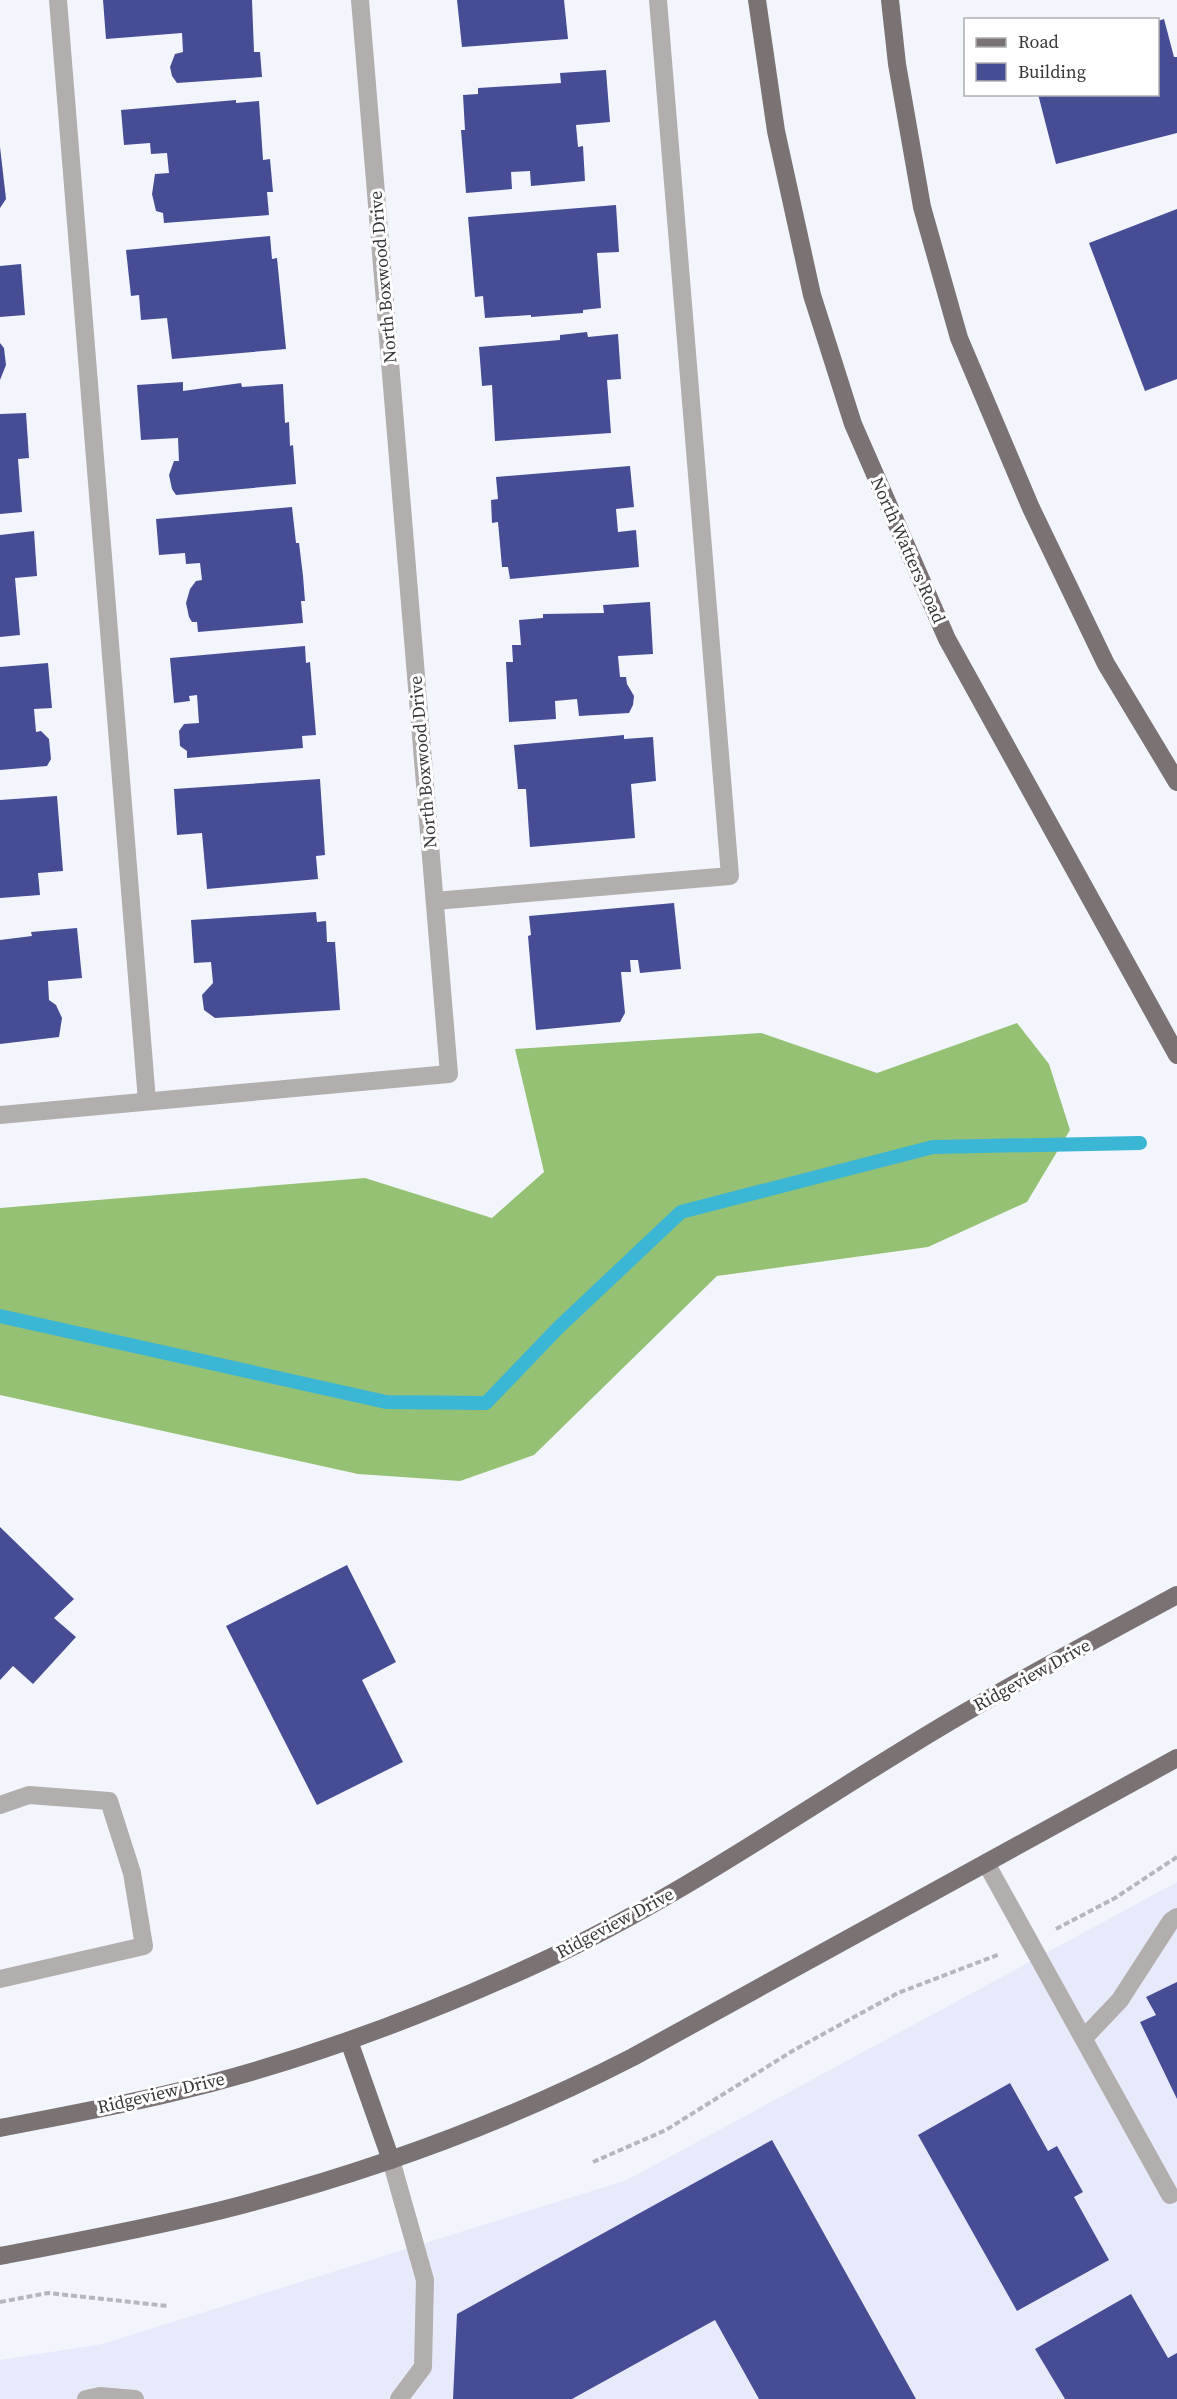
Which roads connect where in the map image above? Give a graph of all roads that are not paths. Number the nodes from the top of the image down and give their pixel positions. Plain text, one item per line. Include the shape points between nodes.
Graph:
1 (58, 0) edge
2 (360, 0) edge
3 (658, 0) edge
4 (758, 0) edge
5 (890, 0) edge
6 (1177, 782) edge
7 (435, 900) junction
8 (1177, 1055) edge
9 (147, 1101) junction
10 (0, 1115) edge
11 (1177, 1595) edge
12 (1177, 1758) edge
13 (0, 1805) edge
14 (986, 1863) junction
15 (1177, 1917) edge
16 (0, 1979) edge
17 (1084, 2038) junction
18 (349, 2041) junction
19 (0, 2128) edge
20 (391, 2160) junction
21 (1170, 2195) dead end
22 (0, 2256) edge
23 (86, 2399) edge
24 (135, 2399) edge
25 (399, 2399) edge

1 - 9 street
2 - 7 street, North Boxwood Drive
3 - 7 street via 730,876
4 - 8 main road, North Watters Road via 776,131 812,295 853,424 947,639
5 - 6 main road via 922,207 959,338 1030,508 1106,664
7 - 9 street, North Boxwood Drive via 448,1074
9 - 10 street, North Boxwood Drive
11 - 18 main road, Ridgeview Drive via 962,1714 649,1906 543,1961
12 - 14 main road
13 - 16 street via 29,1795 109,1801 132,1873 144,1946
14 - 17 street
14 - 20 main road via 598,2074 433,2146
15 - 17 street via 1120,2000
17 - 21 street
18 - 19 main road, Ridgeview Drive via 170,2094
18 - 20 main road
20 - 22 main road via 223,2210
20 - 25 street via 425,2280 423,2367
23 - 24 street

